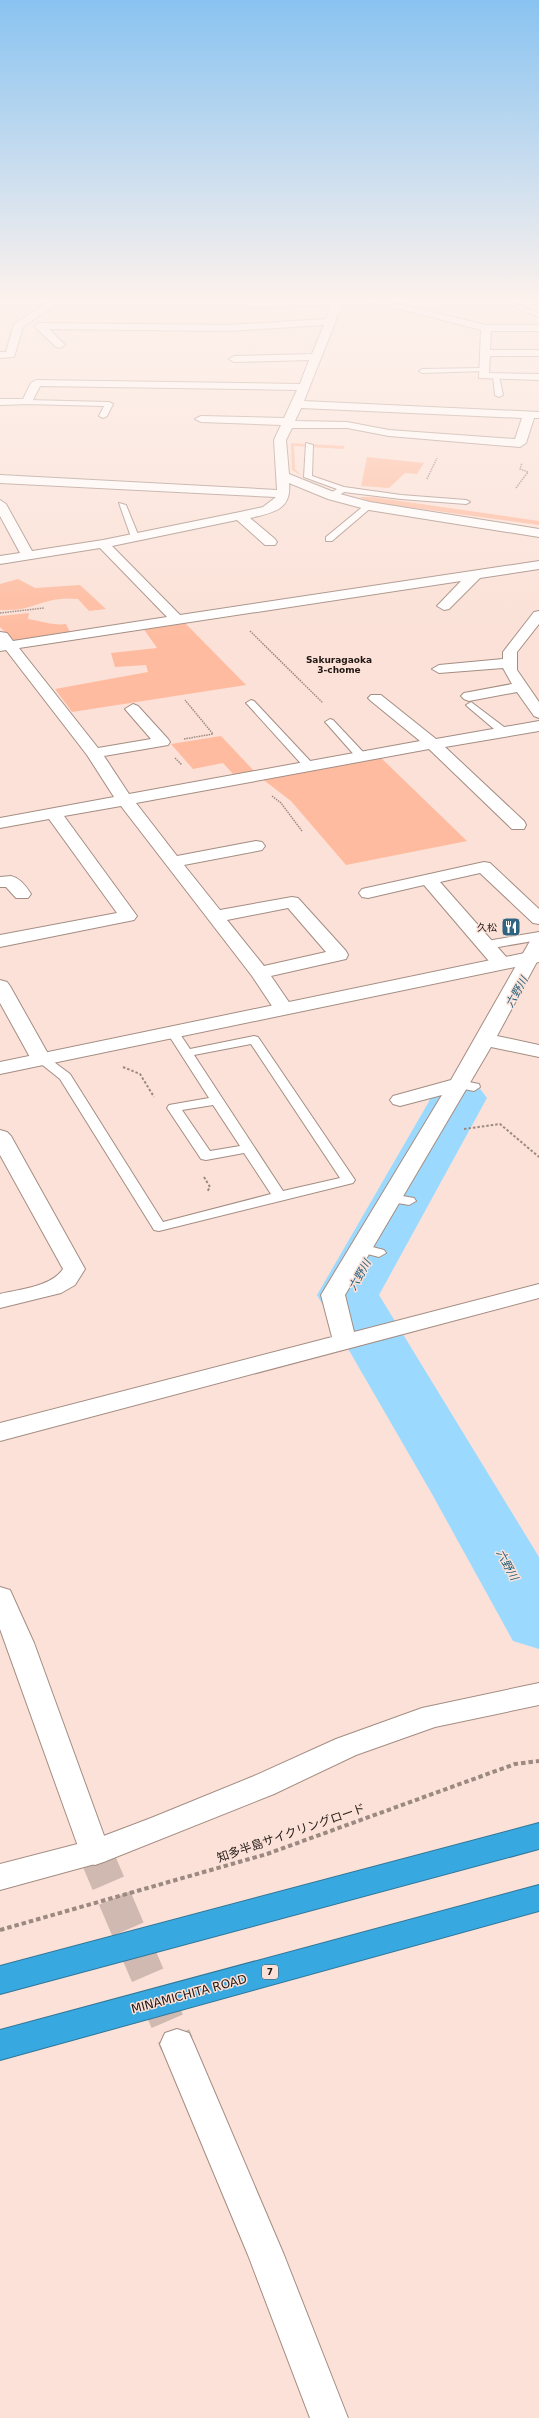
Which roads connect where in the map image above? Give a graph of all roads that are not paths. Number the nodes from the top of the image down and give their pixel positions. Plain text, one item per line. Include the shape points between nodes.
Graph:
1 (105, 413) edge
2 (293, 413) edge
3 (487, 413) edge
4 (534, 415) edge
5 (104, 416) dead end
6 (202, 419) dead end
7 (288, 423) junction
8 (309, 445) dead end
9 (283, 476) junction
10 (0, 479) edge
11 (343, 489) junction
12 (284, 494) junction
13 (332, 496) junction
14 (466, 502) dead end
15 (0, 504) edge
16 (122, 505) dead end
17 (369, 506) junction
18 (240, 516) junction
19 (539, 533) edge
20 (135, 537) junction
21 (329, 539) dead end
22 (270, 542) dead end
23 (104, 544) junction
24 (28, 555) junction
25 (0, 560) edge
26 (539, 565) edge
27 (476, 574) junction
28 (444, 606) dead end
29 (539, 615) edge
30 (177, 620) junction
31 (3, 642) edge
32 (510, 663) junction
33 (439, 669) dead end
34 (521, 687) junction
35 (376, 698) dead end
36 (470, 700) joint
37 (251, 703) dead end
38 (133, 709) dead end
39 (539, 713) edge
40 (330, 722) dead end
41 (539, 726) edge
42 (504, 732) junction
43 (433, 744) junction
44 (94, 753) junction
45 (361, 756) junction
46 (309, 766) junction
47 (124, 799) junction
48 (53, 813) junction
49 (0, 823) edge
50 (518, 825) dead end
51 (256, 846) dead end
52 (172, 862) junction
53 (428, 880) junction
54 (0, 882) edge
55 (368, 893) dead end
56 (22, 894) dead end
57 (214, 917) junction
58 (539, 919) edge
59 (539, 936) edge
60 (0, 941) edge
61 (488, 945) junction
62 (537, 952) edge
63 (501, 963) junction
64 (259, 973) junction
65 (0, 986) edge
66 (282, 1008) junction
67 (172, 1031) junction
68 (492, 1041) junction
69 (539, 1051) edge
70 (187, 1053) junction
71 (41, 1059) junction
72 (0, 1068) edge
73 (467, 1085) junction
74 (217, 1100) junction
75 (400, 1100) dead end
76 (0, 1136) edge
77 (248, 1148) junction
78 (279, 1196) junction
79 (539, 1291) edge
80 (0, 1301) edge
81 (346, 1343) junction
82 (0, 1432) edge
83 (0, 1597) edge
84 (539, 1694) edge
85 (539, 1836) edge
86 (95, 1852) junction
87 (0, 1877) edge
88 (539, 1898) edge
89 (0, 1980) edge
90 (177, 2044) tunnel mouth
91 (0, 2045) edge
92 (329, 2418) edge

1 - 5 lane
2 - 7 street
3 - 4 street
4 - 7 street via 520,442 450,439 389,433 347,425
6 - 7 street
7 - 9 street via 280,440
8 - 11 lane via 308,477
9 - 12 street
9 - 13 street
10 - 12 street
11 - 13 lane
11 - 14 lane
12 - 18 street via 281,501 267,510
13 - 17 street
15 - 24 street
16 - 20 lane
17 - 19 street
17 - 21 lane
18 - 20 street
18 - 22 street
20 - 23 street
23 - 24 street
23 - 30 street
24 - 25 street
26 - 27 street
27 - 28 street
27 - 30 street
29 - 32 street via 510,652
30 - 31 street
31 - 44 street
32 - 33 street
32 - 34 street via 510,670
34 - 36 street
34 - 39 street
35 - 43 street
36 - 42 lane
37 - 46 lane
38 - 44 street via 162,742
40 - 45 lane
41 - 42 street
42 - 43 street
43 - 45 street
43 - 50 street
44 - 47 street
45 - 46 street
46 - 47 street
47 - 48 street
47 - 52 street
48 - 49 street
48 - 60 street via 128,916
51 - 52 street
52 - 57 street
53 - 55 street
53 - 58 street via 484,867
53 - 61 street
54 - 56 street via 11,881
57 - 64 street
57 - 64 street via 292,902 339,955
59 - 61 lane
61 - 63 street
62 - 63 street
62 - 68 street
63 - 66 street
64 - 66 street
65 - 71 street
66 - 67 street
67 - 70 lane
67 - 71 street
68 - 69 street
68 - 73 street
70 - 74 lane
70 - 78 lane via 254,1040 348,1180
71 - 72 street
71 - 78 lane via 65,1077 159,1226
73 - 75 street
73 - 81 street via 370,1251 333,1295
74 - 77 lane
74 - 77 lane via 174,1108 206,1156
76 - 80 street via 74,1268 67,1280 53,1288
77 - 78 lane
79 - 81 street
81 - 82 street
83 - 86 street via 20,1643
84 - 86 street via 432,1716 346,1747 264,1785
85 - 89 highway
86 - 87 street
88 - 91 highway, MINAMICHITA ROAD / 7
90 - 92 street via 266,2255

